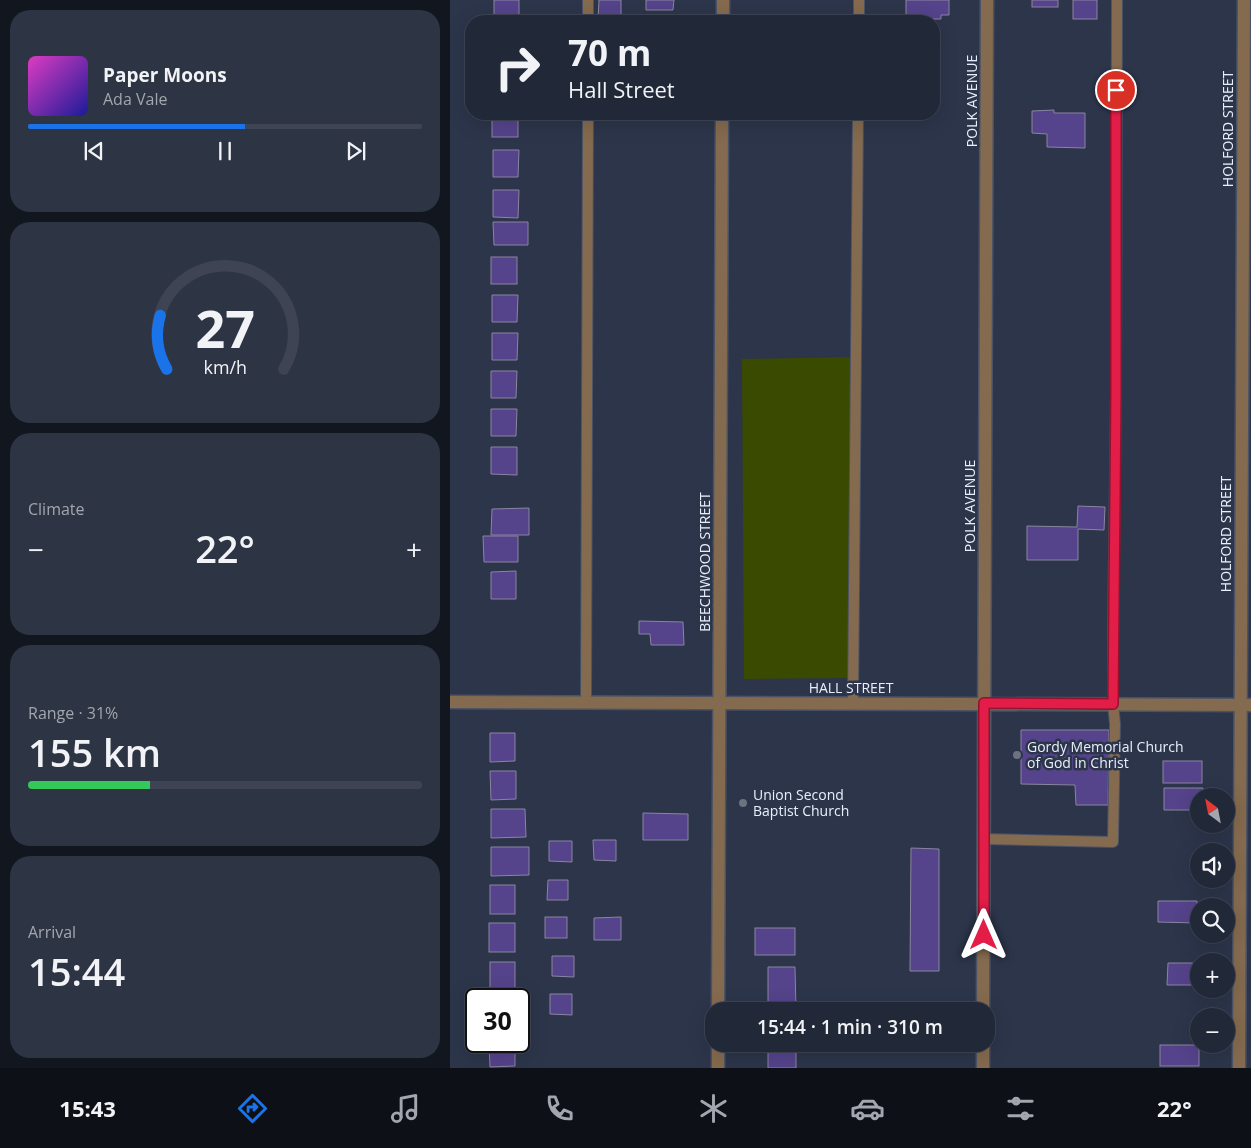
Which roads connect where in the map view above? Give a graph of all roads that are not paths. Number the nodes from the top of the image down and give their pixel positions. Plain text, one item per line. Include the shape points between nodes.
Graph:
1 (588, 0) edge
2 (723, 0) edge
3 (859, 0) edge
4 (987, 0) edge
5 (1117, 0) edge
6 (1244, 0) edge
7 (588, 15) edge
8 (723, 15) edge
9 (859, 15) edge
10 (588, 120) edge
11 (722, 120) edge
12 (858, 120) edge
13 (450, 702) edge
14 (586, 702) junction
15 (719, 702) junction
16 (853, 703) junction
17 (984, 703) junction
18 (1113, 704) junction
19 (1246, 704) edge
20 (984, 839) junction
21 (718, 1002) edge
22 (983, 1002) edge
23 (718, 1052) edge
24 (983, 1052) edge
25 (718, 1068) edge
26 (983, 1068) edge
27 (1239, 1068) edge

1 - 7 lane
2 - 8 street
3 - 9 lane
4 - 17 street, POLK AVENUE
5 - 18 lane
6 - 19 street, HOLFORD STREET
10 - 14 lane
11 - 15 street, BEECHWOOD STREET
12 - 16 lane
13 - 14 street, HALL STREET
14 - 15 street, HALL STREET
15 - 16 street, HALL STREET
15 - 21 street, BEECHWOOD STREET
16 - 17 street, HALL STREET
17 - 18 street, HALL STREET
17 - 20 street, POLK AVENUE
18 - 19 street, HALL STREET
18 - 20 lane via 1113,842
19 - 27 street, HOLFORD STREET
20 - 22 street, POLK AVENUE
23 - 25 street
24 - 26 street

